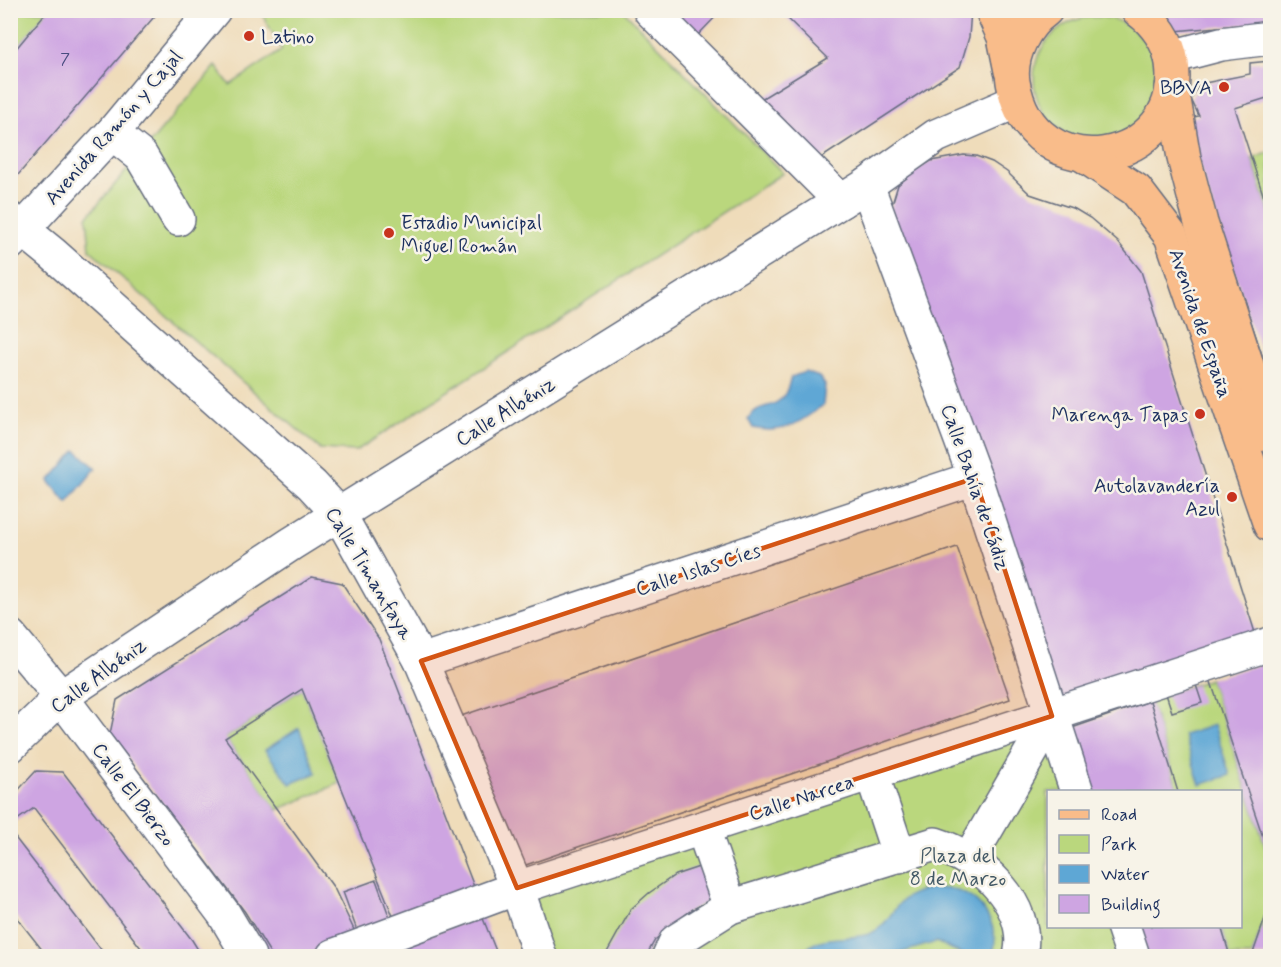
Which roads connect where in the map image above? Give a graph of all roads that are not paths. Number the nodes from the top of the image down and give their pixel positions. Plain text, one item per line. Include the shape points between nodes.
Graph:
1 (214, 10) edge
2 (650, 10) edge
3 (992, 10) edge
4 (1046, 10) edge
5 (1138, 10) edge
6 (1270, 38) edge
7 (1171, 72) junction
8 (1014, 90) junction
9 (112, 133) junction
10 (1083, 155) junction
11 (854, 193) junction
12 (178, 219) dead end
13 (15, 230) edge
14 (1270, 436) edge
15 (975, 478) junction
16 (339, 514) junction
17 (1270, 525) edge
18 (10, 636) edge
19 (1270, 644) edge
20 (421, 661) junction
21 (61, 697) junction
22 (1052, 717) junction
23 (10, 746) edge
24 (872, 774) junction
25 (1076, 790) edge
26 (703, 829) junction
27 (899, 856) junction
28 (969, 859) junction
29 (517, 888) junction
30 (730, 907) junction
31 (1123, 928) edge
32 (249, 957) edge
33 (333, 957) edge
34 (540, 957) edge
35 (669, 957) edge
36 (1020, 957) edge
37 (1133, 957) edge

1 - 9 street, Avenida Ramón y Cajal
2 - 11 street, Calle Bahía de Cádiz
3 - 8 main road via 1004,37
4 - 8 main road via 1024,33 1015,54
5 - 7 main road, Avenida de España via 1162,35
6 - 7 street via 1221,44
7 - 10 main road via 1164,111 1150,131 1131,146 1107,154
7 - 14 main road, Avenida de España via 1184,158 1201,223
8 - 10 main road via 1027,121 1042,138
8 - 11 street, Calle Albéniz via 936,136
9 - 12 street via 141,156
9 - 13 street, Avenida Ramón y Cajal
10 - 17 main road, Avenida de España via 1136,190 1171,236
11 - 15 street, Calle Bahía de Cádiz
11 - 16 street, Calle Albéniz
13 - 16 street, Calle Timanfaya via 312,485
15 - 20 street, Calle Islas Cíes
15 - 22 street, Calle Bahía de Cádiz
16 - 20 street, Calle Timanfaya
16 - 21 street, Calle Albéniz
18 - 21 street, Calle El Bierzo
19 - 22 street, Calle Narcea
20 - 29 street, Calle Timanfaya
21 - 23 street, Calle Albéniz
21 - 32 street, Calle El Bierzo via 224,914
22 - 24 street, Calle Narcea
22 - 25 street, Calle Bahía de Cádiz
22 - 28 street
24 - 26 street, Calle Narcea
24 - 27 street
26 - 29 street, Calle Narcea
26 - 30 street
27 - 28 street via 935,844
27 - 30 street
28 - 36 street via 1014,908 1022,933
29 - 33 street, Calle Narcea
29 - 34 street, Calle Timanfaya
30 - 35 street via 676,941
31 - 37 street

